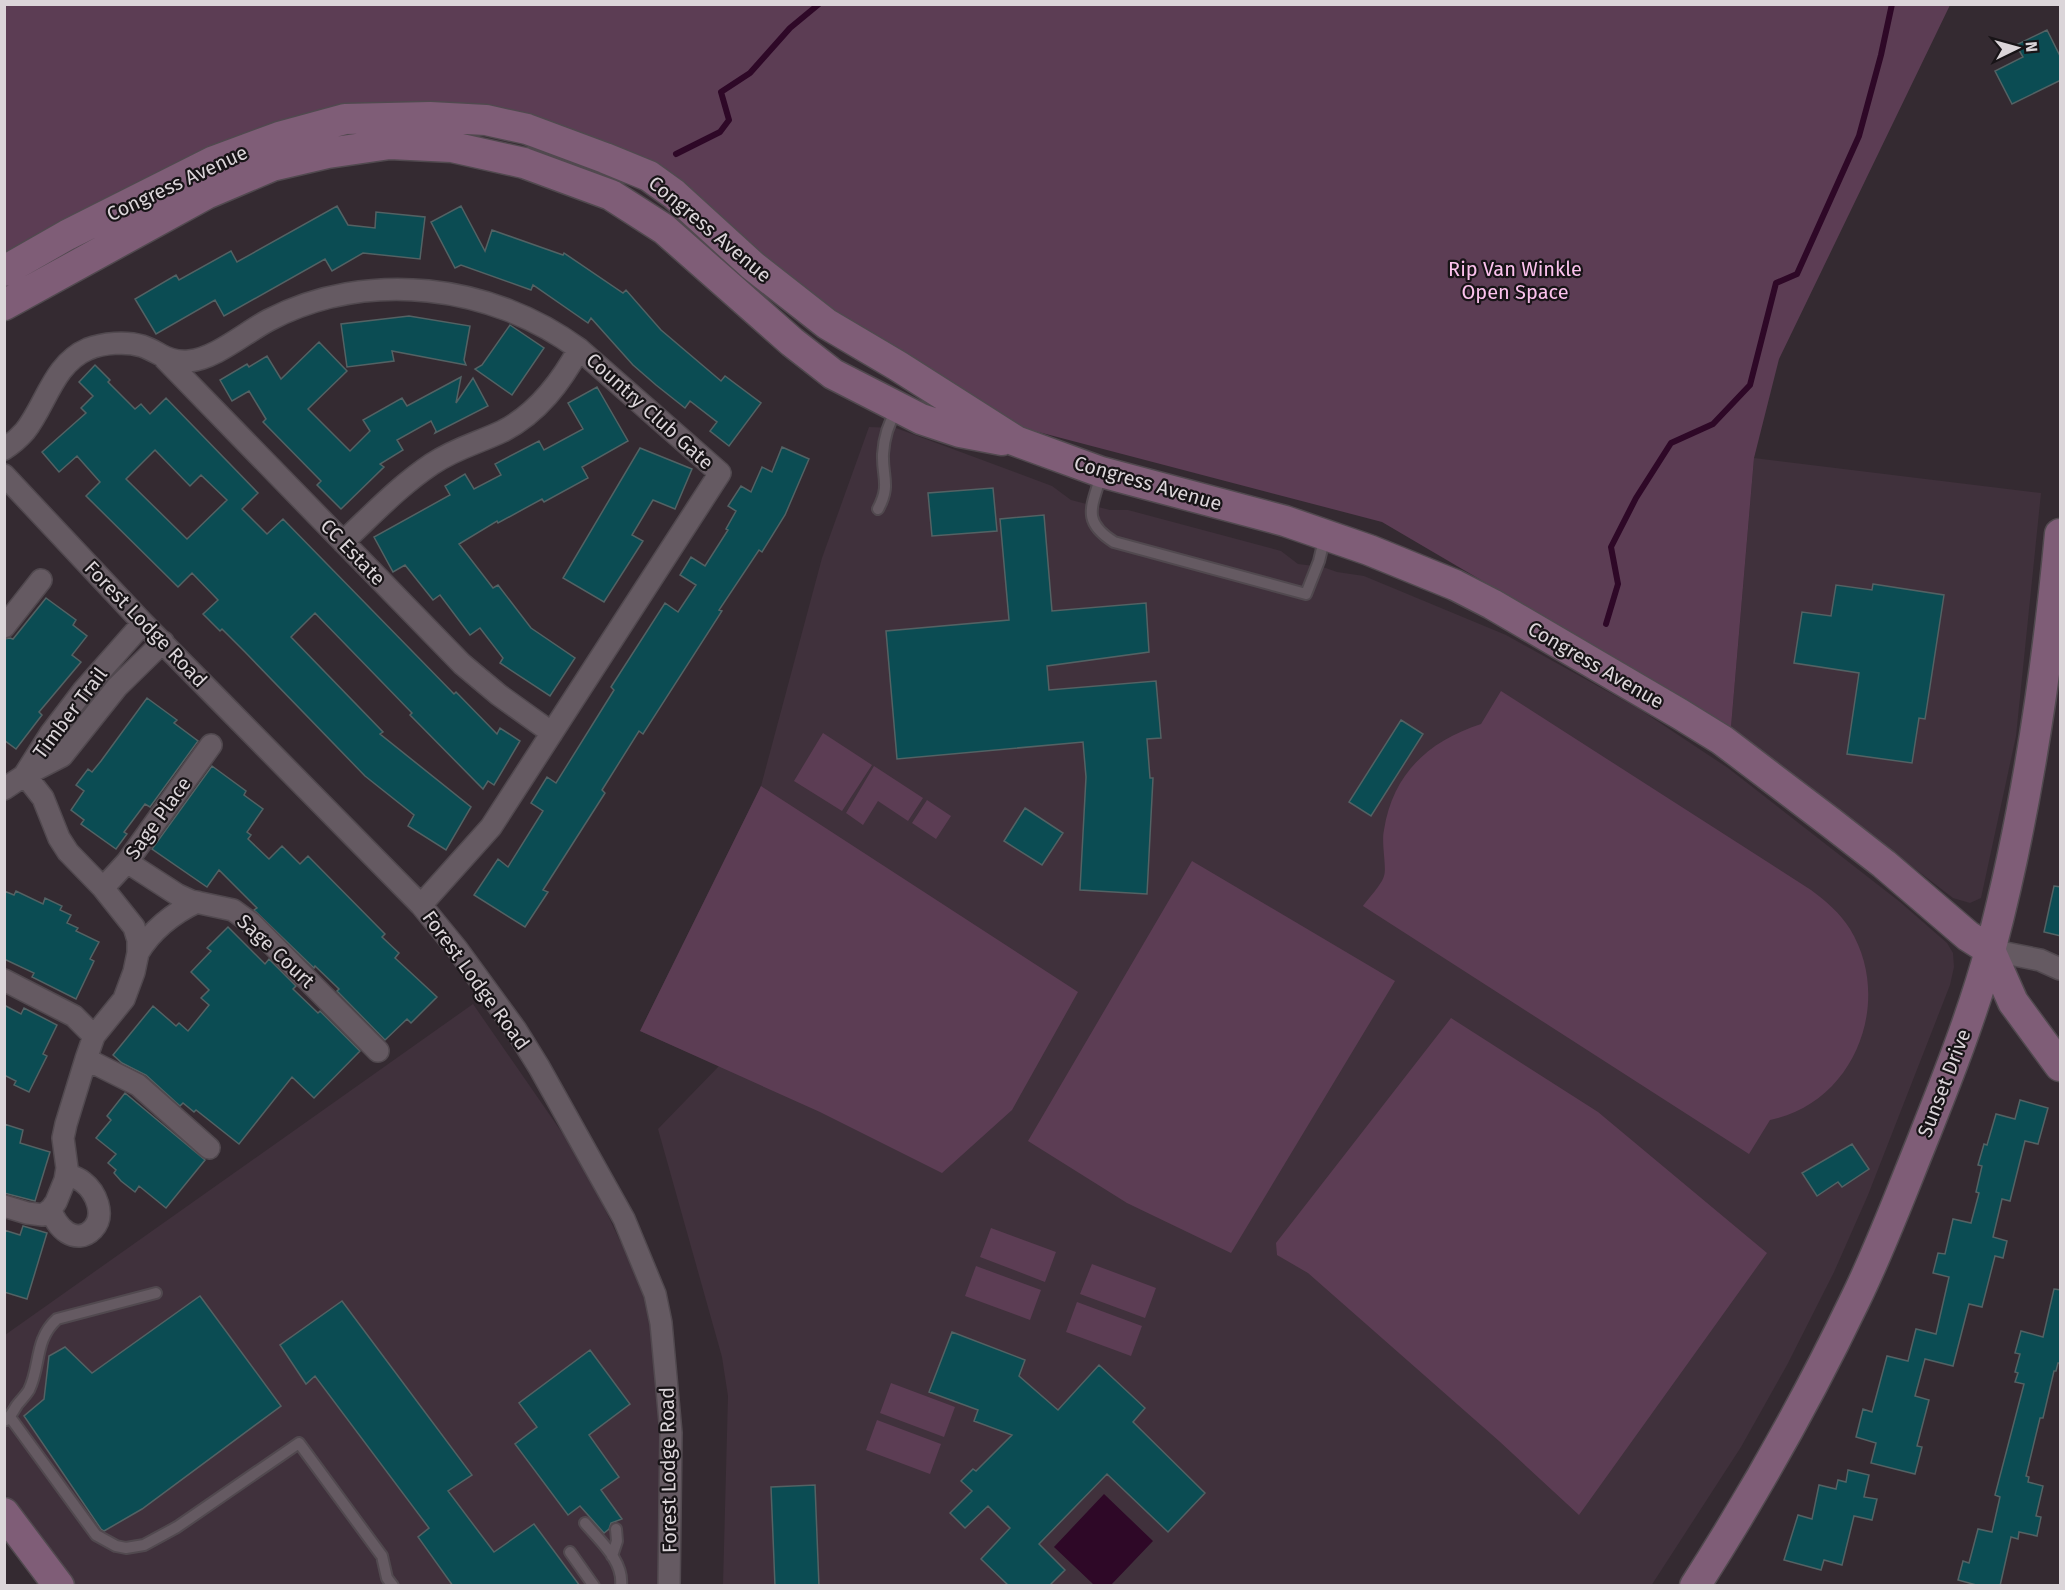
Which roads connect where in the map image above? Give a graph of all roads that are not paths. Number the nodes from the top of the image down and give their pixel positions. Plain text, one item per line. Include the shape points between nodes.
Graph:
1 (4, 271) edge
2 (4, 305) edge
3 (579, 349) junction
4 (165, 359) junction
5 (898, 407) junction
6 (1017, 441) junction
7 (4, 449) edge
8 (1101, 472) junction
9 (4, 475) edge
10 (878, 509) dead end
11 (2061, 534) edge
12 (1326, 535) junction
13 (343, 542) junction
14 (41, 580) dead end
15 (143, 623) junction
16 (4, 627) edge
17 (163, 642) junction
18 (552, 732) junction
19 (211, 746) dead end
20 (25, 775) junction
21 (4, 789) edge
22 (127, 862) junction
23 (104, 888) junction
24 (197, 903) junction
25 (421, 905) junction
26 (1990, 950) junction
27 (138, 953) junction
28 (2061, 969) edge
29 (4, 980) edge
30 (94, 1036) junction
31 (378, 1051) dead end
32 (86, 1059) junction
33 (2061, 1066) edge
34 (209, 1148) dead end
35 (66, 1174) junction
36 (4, 1206) edge
37 (51, 1209) junction
38 (156, 1293) dead end
39 (7, 1419) edge
40 (4, 1513) edge
41 (585, 1523) dead end
42 (616, 1529) dead end
43 (570, 1552) dead end
44 (612, 1556) junction
45 (59, 1586) edge
46 (393, 1586) edge
47 (594, 1586) edge
48 (621, 1586) edge
49 (669, 1586) edge
50 (1695, 1586) edge

1 - 6 street, Congress Avenue via 214,161 327,122 430,117 502,123 550,137 649,176 827,324
2 - 5 street, Congress Avenue via 206,194 272,166 390,144 452,147 524,162 611,195 664,229 833,374
3 - 4 street, Country Club Gate via 557,332 504,308 471,297 402,289 366,292 302,306 210,355 189,361
3 - 13 street, Country Club Gate via 563,378 518,422 434,463 407,482
3 - 18 street, Country Club Gate via 720,473
4 - 7 street, Country Club Gate via 142,346 106,345 87,350 57,376 26,430
4 - 13 street, CC Estate
5 - 6 street, Congress Avenue via 960,432
5 - 10 lane via 883,454 886,489
6 - 8 street, Congress Avenue
8 - 12 street, Congress Avenue
8 - 12 lane via 1091,514 1101,534 1114,542 1306,594
9 - 15 street, Forest Lodge Road
11 - 26 street, Sunset Drive via 2037,728
12 - 26 street, Congress Avenue via 1455,585 1492,604 1722,740
13 - 18 street, CC Estate via 462,664
14 - 16 street
15 - 17 street, Forest Lodge Road
15 - 20 street, Timber Trail via 83,691
17 - 20 street via 117,687 62,756
17 - 25 street, Forest Lodge Road
18 - 25 street via 491,827
19 - 22 street, Sage Place
20 - 21 street
20 - 23 street, Timber Trail via 43,798 68,852
22 - 23 street, Sage Place
22 - 24 street, Sage Court via 178,896
23 - 27 street, Timber Trail via 134,927
24 - 27 street via 179,910
24 - 31 street, Sage Court via 233,910 251,923
25 - 49 street, Forest Lodge Road via 464,958 539,1068 624,1219 654,1294 661,1323 671,1433
26 - 28 street via 2040,960
26 - 33 street via 2013,1002
26 - 50 street, Sunset Drive via 1950,1072 1856,1299 1775,1454
27 - 30 street, Timber Trail via 124,999
29 - 30 street via 74,1016
30 - 32 street, Timber Trail
32 - 34 street via 138,1085
32 - 35 street, Timber Trail via 63,1138
35 - 37 street, Timber Trail
35 - 37 street via 90,1188 96,1198 98,1220 88,1232 73,1235 61,1229
36 - 37 street via 35,1215
38 - 39 lane via 57,1319 38,1352 29,1390
39 - 46 lane via 96,1535 116,1546 136,1548 177,1527 299,1443 382,1556
40 - 45 street
41 - 44 lane
42 - 44 lane
43 - 47 lane
44 - 48 lane via 622,1574

